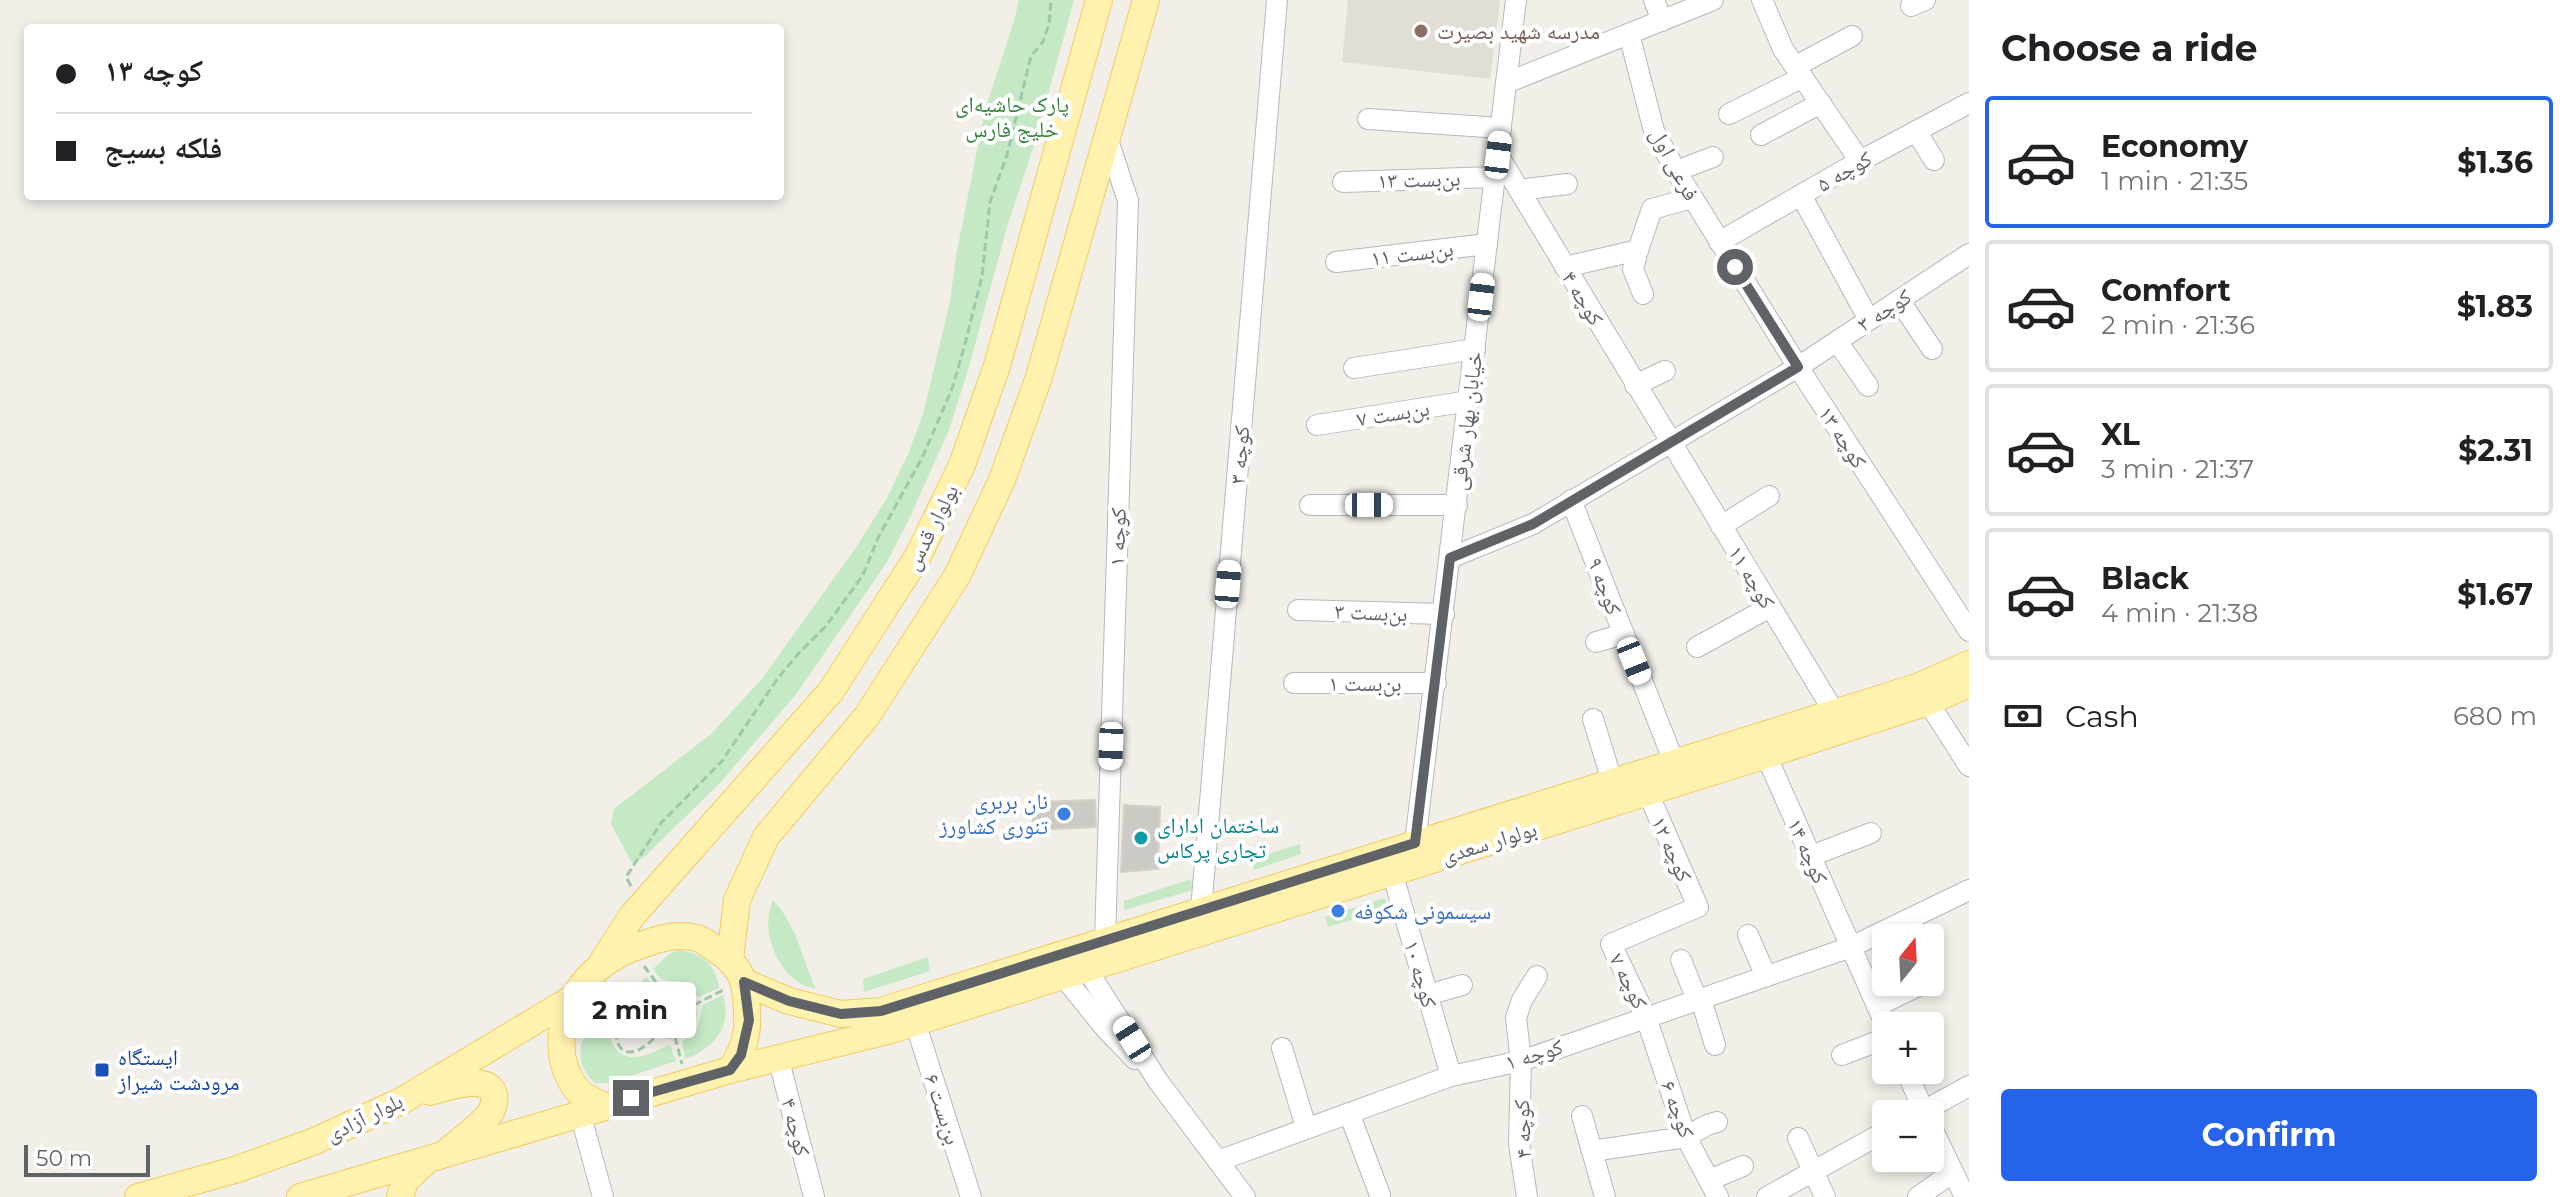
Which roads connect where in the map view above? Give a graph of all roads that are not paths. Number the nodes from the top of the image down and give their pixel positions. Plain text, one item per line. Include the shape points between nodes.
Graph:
1 (1099, 0) edge
2 (1146, 0) edge
3 (1277, 0) edge
4 (1516, 0) edge
5 (1654, 0) edge
6 (1713, 0) edge
7 (1762, 0) edge
8 (1662, 21) junction
9 (1629, 34) junction
10 (1852, 36) dead end
11 (1799, 72) junction
12 (1506, 83) junction
13 (1821, 103) junction
14 (1969, 103) edge
15 (1729, 114) dead end
16 (1368, 119) dead end
17 (1501, 128) junction
18 (1916, 131) junction
19 (1761, 135) dead end
20 (1107, 137) junction
21 (1498, 155) junction
22 (1713, 157) dead end
23 (1934, 160) dead end
24 (1860, 161) junction
25 (1676, 171) junction
26 (1495, 177) junction
27 (1343, 182) dead end
28 (1567, 184) dead end
29 (1519, 190) junction
30 (1801, 195) junction
31 (1692, 198) junction
32 (1719, 242) junction
33 (1487, 244) junction
34 (1638, 250) junction
35 (1969, 254) edge
36 (1336, 262) dead end
37 (1565, 267) junction
38 (1643, 294) dead end
39 (1899, 300) junction
40 (1869, 320) junction
41 (1837, 341) junction
42 (1475, 349) junction
43 (1932, 349) dead end
44 (1798, 367) junction
45 (1354, 368) dead end
46 (1665, 371) dead end
47 (1635, 385) junction
48 (1868, 386) dead end
49 (1469, 401) junction
50 (1317, 425) dead end
51 (1669, 441) junction
52 (1769, 496) dead end
53 (1571, 500) junction
54 (1310, 505) dead end
55 (1457, 505) junction
56 (1721, 526) junction
57 (1450, 558) junction
58 (1770, 607) junction
59 (1298, 610) dead end
60 (1444, 614) junction
61 (1969, 631) edge
62 (1624, 634) junction
63 (1596, 642) dead end
64 (1697, 647) dead end
65 (1969, 664) edge
66 (1294, 683) dead end
67 (1436, 683) junction
68 (1969, 684) edge
69 (1928, 702) junction
70 (1834, 712) junction
71 (1593, 719) dead end
72 (1766, 755) junction
73 (1674, 762) junction
74 (1969, 766) edge
75 (1612, 781) junction
76 (1648, 793) junction
77 (1871, 833) dead end
78 (1415, 843) junction
79 (1811, 856) junction
80 (1392, 872) junction
81 (1969, 890) edge
82 (1201, 910) junction
83 (1655, 925) joint
84 (1748, 935) dead end
85 (1105, 940) junction
86 (1851, 947) junction
87 (1681, 960) dead end
88 (599, 967) junction
89 (1075, 972) junction
90 (739, 973) junction
91 (1537, 976) dead end
92 (1766, 976) junction
93 (1462, 985) dead end
94 (1428, 995) junction
95 (1897, 996) edge
96 (573, 998) junction
97 (1699, 999) junction
98 (1877, 1006) junction
99 (1880, 1012) edge
100 (1646, 1017) junction
101 (915, 1022) junction
102 (1872, 1043) edge
103 (1715, 1045) dead end
104 (1282, 1048) dead end
105 (1842, 1055) dead end
106 (778, 1057) junction
107 (1521, 1061) junction
108 (730, 1070) junction
109 (1451, 1076) junction
110 (1969, 1086) edge
111 (403, 1100) junction
112 (1944, 1103) edge
113 (592, 1109) junction
114 (1349, 1113) junction
115 (1582, 1116) dead end
116 (1717, 1122) dead end
117 (1306, 1127) junction
118 (1686, 1137) junction
119 (1798, 1138) dead end
120 (1872, 1139) edge
121 (1592, 1151) junction
122 (1944, 1155) edge
123 (435, 1158) junction
124 (1218, 1161) junction
125 (1743, 1166) dead end
126 (1812, 1172) junction
127 (1953, 1172) junction
128 (1714, 1188) edge
129 (1966, 1193) edge
130 (1380, 1195) edge
131 (138, 1197) edge
132 (300, 1197) edge
133 (400, 1197) edge
134 (603, 1197) edge
135 (814, 1197) edge
136 (971, 1197) edge
137 (1245, 1197) edge
138 (1527, 1197) edge
139 (1605, 1197) edge
140 (1767, 1197) edge
141 (1825, 1197) edge
142 (1918, 1197) edge

1 - 88 main road, بولوار قدس via 997,366 962,465 918,556 831,691 632,916
2 - 20 main road, بولوار قدس
3 - 82 street, کوچه ۳
4 - 12 street, خیابان بهار شرقی
5 - 8 street
6 - 8 street
7 - 11 street
8 - 9 street
9 - 12 street
9 - 25 street, فرعی اول via 1654,131
10 - 11 street
11 - 13 street
11 - 15 street
12 - 17 street, خیابان بهار شرقی
13 - 19 street
13 - 24 street
14 - 18 street, کوچه ۵
16 - 17 street
17 - 21 street, خیابان بهار شرقی
18 - 23 street
18 - 24 street, کوچه ۵
20 - 85 street, کوچه ۱ via 1128,201
20 - 90 main road, بولوار قدس via 1039,377 1002,480 957,576 867,716 766,837 737,900
21 - 26 street, خیابان بهار شرقی
21 - 29 street, کوچه ۴
22 - 25 street
24 - 30 street, کوچه ۵
25 - 31 street, فرعی اول
26 - 27 street, بن‌بست ۱۳
26 - 33 street, خیابان بهار شرقی
28 - 29 street
29 - 37 street, کوچه ۴
30 - 32 street, کوچه ۵
30 - 40 street
31 - 32 street, فرعی اول
31 - 34 street via 1652,209
32 - 44 street, کوچه ۱۳
33 - 36 street, بن‌بست ۱۱
33 - 42 street, خیابان بهار شرقی
34 - 37 street
34 - 38 street via 1633,269
35 - 39 street, کوچه ۳
37 - 47 street, کوچه ۴
39 - 40 street, کوچه ۳
39 - 43 street
40 - 41 street, کوچه ۳
41 - 44 street, کوچه ۳
41 - 48 street
42 - 45 street
42 - 49 street, خیابان بهار شرقی
44 - 51 street, کوچه ۳
44 - 61 street, کوچه ۱۳
46 - 47 street
47 - 51 street, کوچه ۴
49 - 50 street, بن‌بست ۷
49 - 55 street, خیابان بهار شرقی
51 - 53 street, کوچه ۳
51 - 56 street, کوچه ۱۱
52 - 56 street
53 - 57 street, کوچه ۳ via 1533,524
53 - 62 street, کوچه ۹
54 - 55 street
55 - 57 street, خیابان بهار شرقی
56 - 58 street, کوچه ۱۱
57 - 60 street, خیابان بهار شرقی
58 - 64 street
58 - 70 street, کوچه ۱۱
59 - 60 street, بن‌بست ۳
60 - 67 street, خیابان بهار شرقی
62 - 63 street
62 - 73 street, کوچه ۹
65 - 70 main road, بولوار سعدی via 1917,687
66 - 67 street, بن‌بست ۱
67 - 78 street, خیابان بهار شرقی
68 - 69 main road, بولوار سعدی
69 - 72 main road, بولوار سعدی
69 - 74 street
70 - 73 main road, بولوار سعدی
71 - 75 street
72 - 76 main road, بولوار سعدی
72 - 79 street, کوچه ۱۴
73 - 75 main road, بولوار سعدی
75 - 78 main road, بولوار سعدی
76 - 80 main road, بولوار سعدی
76 - 83 street, کوچه ۱۲ via 1698,907
77 - 79 street
78 - 82 main road, بولوار سعدی
79 - 86 street, کوچه ۱۴
80 - 89 main road, بولوار سعدی
80 - 94 street, کوچه ۱۰
81 - 86 street, کوچه ۱
82 - 85 main road, بولوار سعدی
83 - 100 street, کوچه ۷ via 1611,944
84 - 92 street
85 - 90 main road, بولوار سعدی via 881,1011 841,1014 789,1001
86 - 92 street, کوچه ۱
86 - 98 street, کوچه ۱۴
87 - 97 street
88 - 90 main road, بولوار سعدی via 668,935 698,938
88 - 96 main road
89 - 101 main road, بولوار سعدی
89 - 124 street via 1105,1028 1158,1081
90 - 108 main road, بولوار قدس via 749,1020 741,1055
91 - 107 street, کوچه ۴ via 1516,1018
92 - 97 street, کوچه ۱
93 - 94 street
94 - 109 street, کوچه ۱۰
95 - 98 street
96 - 111 main road, بلوار آزادی
96 - 113 main road via 560,1048 567,1072
97 - 100 street, کوچه ۱
97 - 103 street
98 - 99 street, کوچه ۱۴
100 - 107 street, کوچه ۱
100 - 118 street, کوچه ۶
101 - 106 main road, بولوار سعدی
101 - 136 street, بن‌بست ۶
102 - 105 street
104 - 117 street
106 - 108 main road, بولوار سعدی
106 - 135 street, کوچه ۴
107 - 109 street, کوچه ۱
107 - 138 street, کوچه ۴ via 1519,1144
108 - 113 main road, بولوار سعدی
109 - 114 street, کوچه ۱
110 - 112 street
111 - 123 main road via 478,1083 493,1093 490,1112
111 - 131 main road, بلوار آزادی via 315,1141
113 - 123 main road
113 - 134 street
114 - 117 street, کوچه ۱
114 - 130 street
115 - 121 street
116 - 118 street
117 - 124 street, کوچه ۱
118 - 121 street
118 - 128 street, کوچه ۶
119 - 126 street
120 - 126 street
121 - 139 street
122 - 127 street
123 - 132 main road
123 - 133 main road via 405,1181
124 - 137 street
125 - 128 street
126 - 140 street
126 - 141 street
127 - 129 street
127 - 142 street

